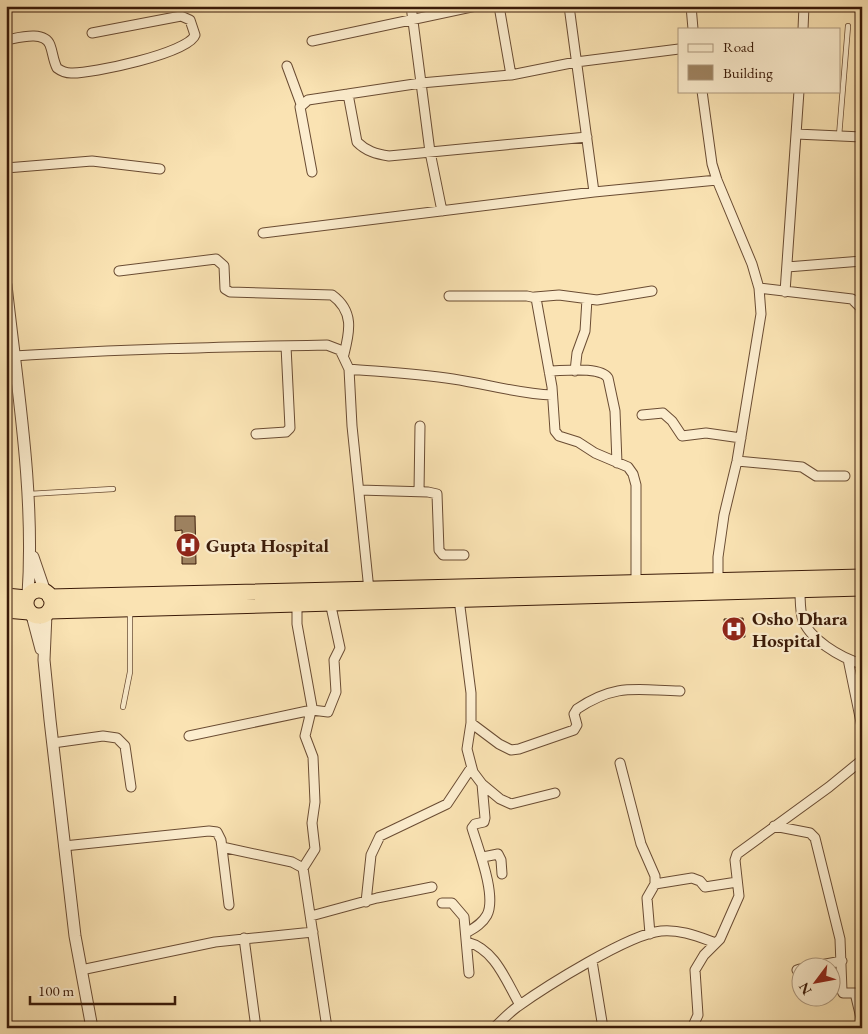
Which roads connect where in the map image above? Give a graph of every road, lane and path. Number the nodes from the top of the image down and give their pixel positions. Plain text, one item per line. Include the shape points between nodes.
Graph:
1 (411, 6) edge
2 (476, 6) edge
3 (499, 6) edge
4 (569, 6) edge
5 (690, 6) edge
6 (804, 6) edge
7 (412, 19) junction
8 (848, 26) dead end
9 (693, 28) edge
10 (803, 28) edge
11 (92, 33) dead end
12 (6, 40) edge
13 (312, 41) dead end
14 (678, 49) edge
15 (576, 62) junction
16 (287, 66) dead end
17 (511, 75) junction
18 (421, 83) junction
19 (702, 92) edge
20 (799, 92) edge
21 (348, 94) junction
22 (301, 104) junction
23 (796, 134) junction
24 (839, 136) junction
25 (862, 137) edge
26 (587, 138) junction
27 (430, 152) junction
28 (6, 168) edge
29 (160, 169) dead end
30 (312, 172) dead end
31 (717, 180) junction
32 (594, 192) junction
33 (442, 211) junction
34 (263, 233) dead end
35 (862, 261) edge
36 (787, 267) junction
37 (119, 270) dead end
38 (6, 285) edge
39 (759, 288) junction
40 (652, 291) dead end
41 (785, 292) junction
42 (449, 296) dead end
43 (535, 297) junction
44 (587, 298) junction
45 (862, 321) edge
46 (286, 346) junction
47 (344, 354) junction
48 (14, 356) junction
49 (349, 369) junction
50 (549, 371) junction
51 (575, 371) junction
52 (552, 395) junction
53 (642, 415) dead end
54 (420, 426) dead end
55 (256, 434) dead end
56 (741, 438) junction
57 (737, 461) junction
58 (617, 463) junction
59 (845, 476) dead end
60 (113, 489) dead end
61 (359, 490) junction
62 (419, 491) junction
63 (28, 494) junction
64 (31, 550) junction
65 (464, 555) dead end
66 (862, 577) edge
67 (636, 582) junction
68 (718, 586) junction
69 (862, 588) edge
70 (800, 589) junction
71 (369, 590) junction
72 (6, 596) edge
73 (459, 599) junction
74 (330, 602) junction
75 (38, 604) junction
76 (297, 604) junction
77 (130, 608) junction
78 (6, 610) edge
79 (848, 659) junction
80 (862, 664) edge
81 (680, 691) dead end
82 (123, 707) dead end
83 (312, 710) junction
84 (472, 722) junction
85 (862, 727) edge
86 (190, 736) dead end
87 (53, 743) junction
88 (862, 760) edge
89 (620, 762) dead end
90 (471, 768) junction
91 (482, 784) junction
92 (131, 787) dead end
93 (555, 793) dead end
94 (774, 826) junction
95 (64, 846) junction
96 (222, 847) junction
97 (482, 856) junction
98 (303, 868) junction
99 (502, 874) dead end
100 (738, 882) junction
101 (655, 884) junction
102 (432, 887) dead end
103 (366, 902) junction
104 (442, 903) dead end
105 (229, 905) dead end
106 (311, 916) junction
107 (313, 932) junction
108 (650, 934) junction
109 (466, 937) junction
110 (244, 938) junction
111 (716, 944) junction
112 (592, 961) junction
113 (842, 961) joint
114 (81, 970) junction
115 (470, 973) dead end
116 (520, 1005) junction
117 (862, 1022) edge
118 (92, 1028) edge
119 (256, 1028) edge
120 (327, 1028) edge
121 (494, 1028) edge
122 (603, 1028) edge
123 (692, 1028) edge

1 - 7 street
2 - 7 street
3 - 17 street
4 - 15 street
5 - 9 street
6 - 10 street
7 - 13 street
7 - 18 street
8 - 24 lane
11 - 12 street via 181,16 190,20 195,35 186,45 156,56 72,74 57,68 45,38 35,36
14 - 15 street
15 - 17 street
15 - 26 street
16 - 22 street
17 - 18 street
18 - 21 street
18 - 27 street
19 - 31 street
20 - 23 street
21 - 22 street
21 - 27 street via 356,136 362,147 378,155 389,156
22 - 30 street
23 - 24 street
23 - 36 street
24 - 25 street
26 - 27 street
26 - 32 street
27 - 33 street
28 - 29 street via 92,161
31 - 32 street
31 - 39 street
32 - 33 street
33 - 34 street
35 - 36 street
36 - 41 street
37 - 47 street via 216,259 224,266 225,289 230,292 332,295 343,306 349,321
38 - 48 street
39 - 41 street
39 - 56 street via 761,314
40 - 44 street via 605,299
41 - 45 street via 852,299 861,308
42 - 43 street
43 - 44 street
43 - 50 street
44 - 51 street via 585,331
46 - 47 street via 327,345
46 - 48 street via 121,349
46 - 55 street via 290,428 286,432
47 - 49 street
48 - 63 street
49 - 52 street via 451,379 528,394
49 - 61 street
50 - 51 street
50 - 52 street
51 - 58 street via 597,371 608,378 616,424
52 - 58 street via 557,435 578,442
53 - 56 street via 663,413 682,436 706,433
54 - 62 street
56 - 57 street
57 - 59 street via 802,467 816,476
57 - 68 street via 724,515
58 - 67 street via 628,467 635,478
60 - 63 lane
61 - 62 street
61 - 71 street
62 - 65 street via 434,493 438,497 439,550 443,555
63 - 64 street
64 - 75 street
64 - 75 street
66 - 68 highway
67 - 68 highway
67 - 71 highway
68 - 70 highway
68 - 73 highway
69 - 70 highway
70 - 79 street via 802,616 810,632
71 - 75 highway
72 - 75 highway
73 - 74 highway
73 - 84 street via 470,674
74 - 76 highway
74 - 83 street via 340,648 334,660 336,692 328,712
75 - 77 highway
75 - 78 highway
75 - 87 street
76 - 77 highway
76 - 83 street
77 - 82 lane via 130,672
79 - 80 street
79 - 85 street
81 - 84 street via 610,691 575,711 577,725 574,730 519,749 505,748
83 - 86 street
83 - 98 street via 306,736 313,757 315,849
84 - 90 street via 467,749
87 - 92 street via 103,736 117,738 125,746
87 - 95 street
88 - 94 street
89 - 101 street via 641,844 654,871
90 - 91 street
90 - 103 street via 447,804 386,831 376,840 371,855
91 - 93 street via 511,804
91 - 97 street via 486,818 472,828
94 - 100 street via 737,854
94 - 113 street via 810,833 815,838 840,939
95 - 96 street via 213,831 219,836
95 - 114 street
96 - 98 street via 292,862
96 - 105 street
97 - 99 street via 498,854
97 - 109 street via 490,909 484,920
98 - 106 street
100 - 101 street via 706,887 695,878 684,878
100 - 111 street via 739,896
101 - 108 street via 647,898
102 - 103 street
103 - 106 street
104 - 109 street via 452,903 464,917
106 - 107 street
107 - 110 street
107 - 120 street
108 - 111 street via 679,931
108 - 112 street
109 - 115 street
109 - 116 street via 489,953
110 - 114 street via 174,949
110 - 119 street
111 - 123 street via 695,970 698,1015
112 - 116 street
112 - 122 street
113 - 117 street via 842,991 855,993
114 - 118 street
116 - 121 street

